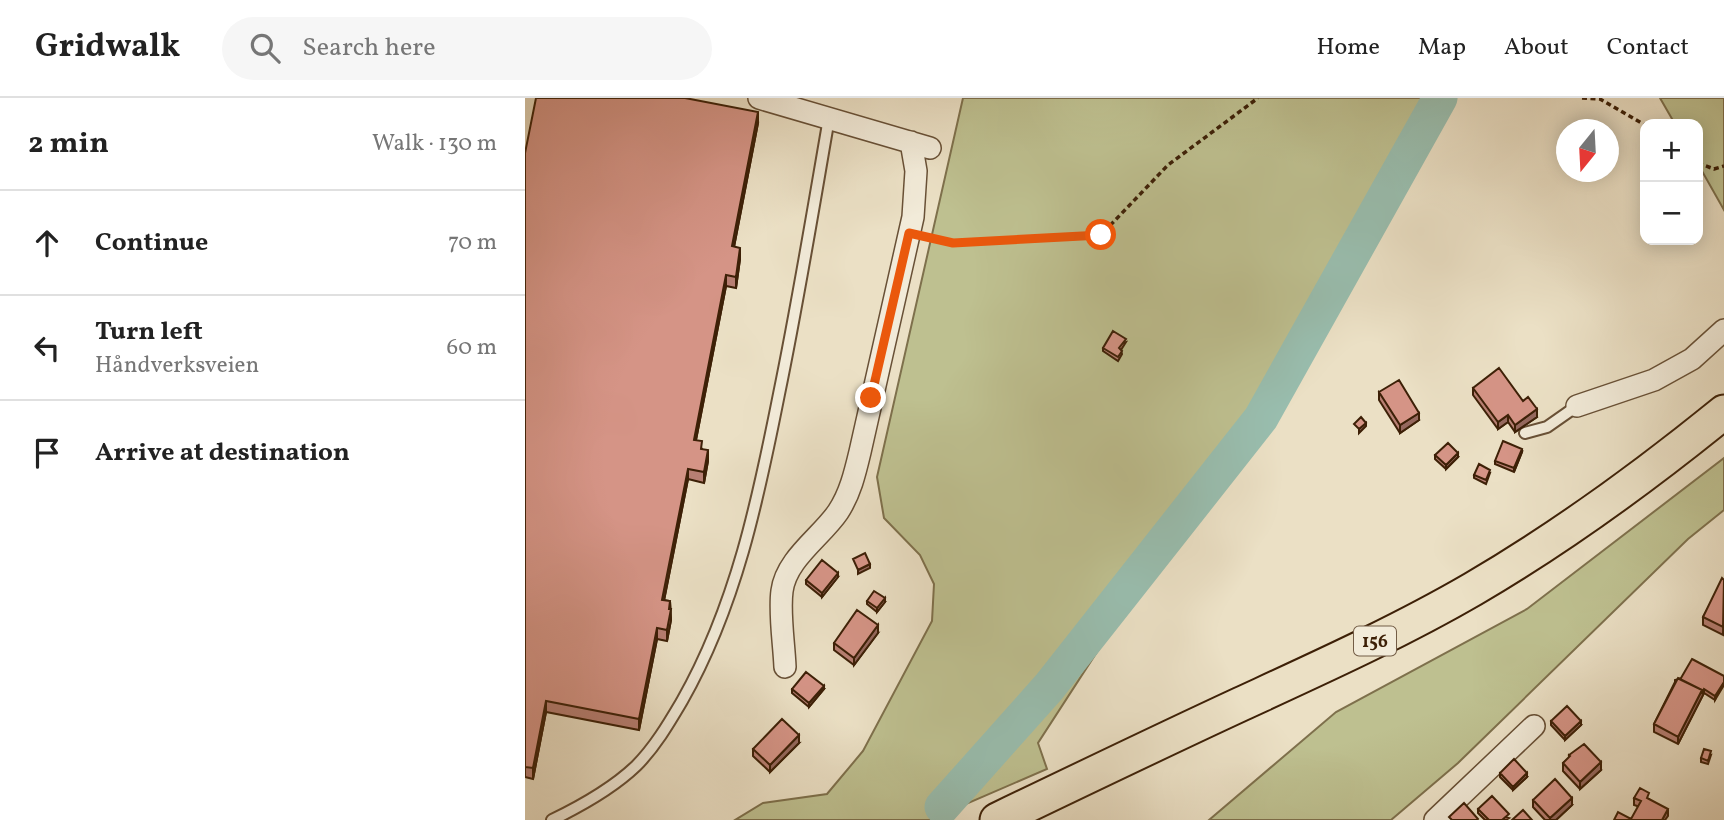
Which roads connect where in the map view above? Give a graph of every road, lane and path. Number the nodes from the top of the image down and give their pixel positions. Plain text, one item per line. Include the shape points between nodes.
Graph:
1 (759, 98) edge
2 (1258, 98) edge
3 (1582, 98) edge
4 (829, 117) junction
5 (1640, 122) edge
6 (1703, 165) edge
7 (1724, 166) edge
8 (909, 233) junction
9 (1724, 330) edge
10 (1577, 406) joint
11 (1724, 412) edge
12 (1525, 433) dead end
13 (785, 667) dead end
14 (1534, 726) dead end
15 (552, 820) edge
16 (997, 820) edge
17 (1435, 820) edge

1 - 4 street
2 - 8 path via 1168,165 1101,235 953,243
3 - 5 path via 1600,99
4 - 8 street via 920,145
4 - 15 lane via 757,504 725,611 693,682 666,729 636,766 586,803
6 - 7 path via 1714,169
8 - 13 street via 853,481 837,514 792,566 782,590
9 - 10 street via 1692,359 1654,380
10 - 12 lane via 1547,427
11 - 16 main road, 156 via 1600,508 1472,589 1358,649
14 - 17 street

